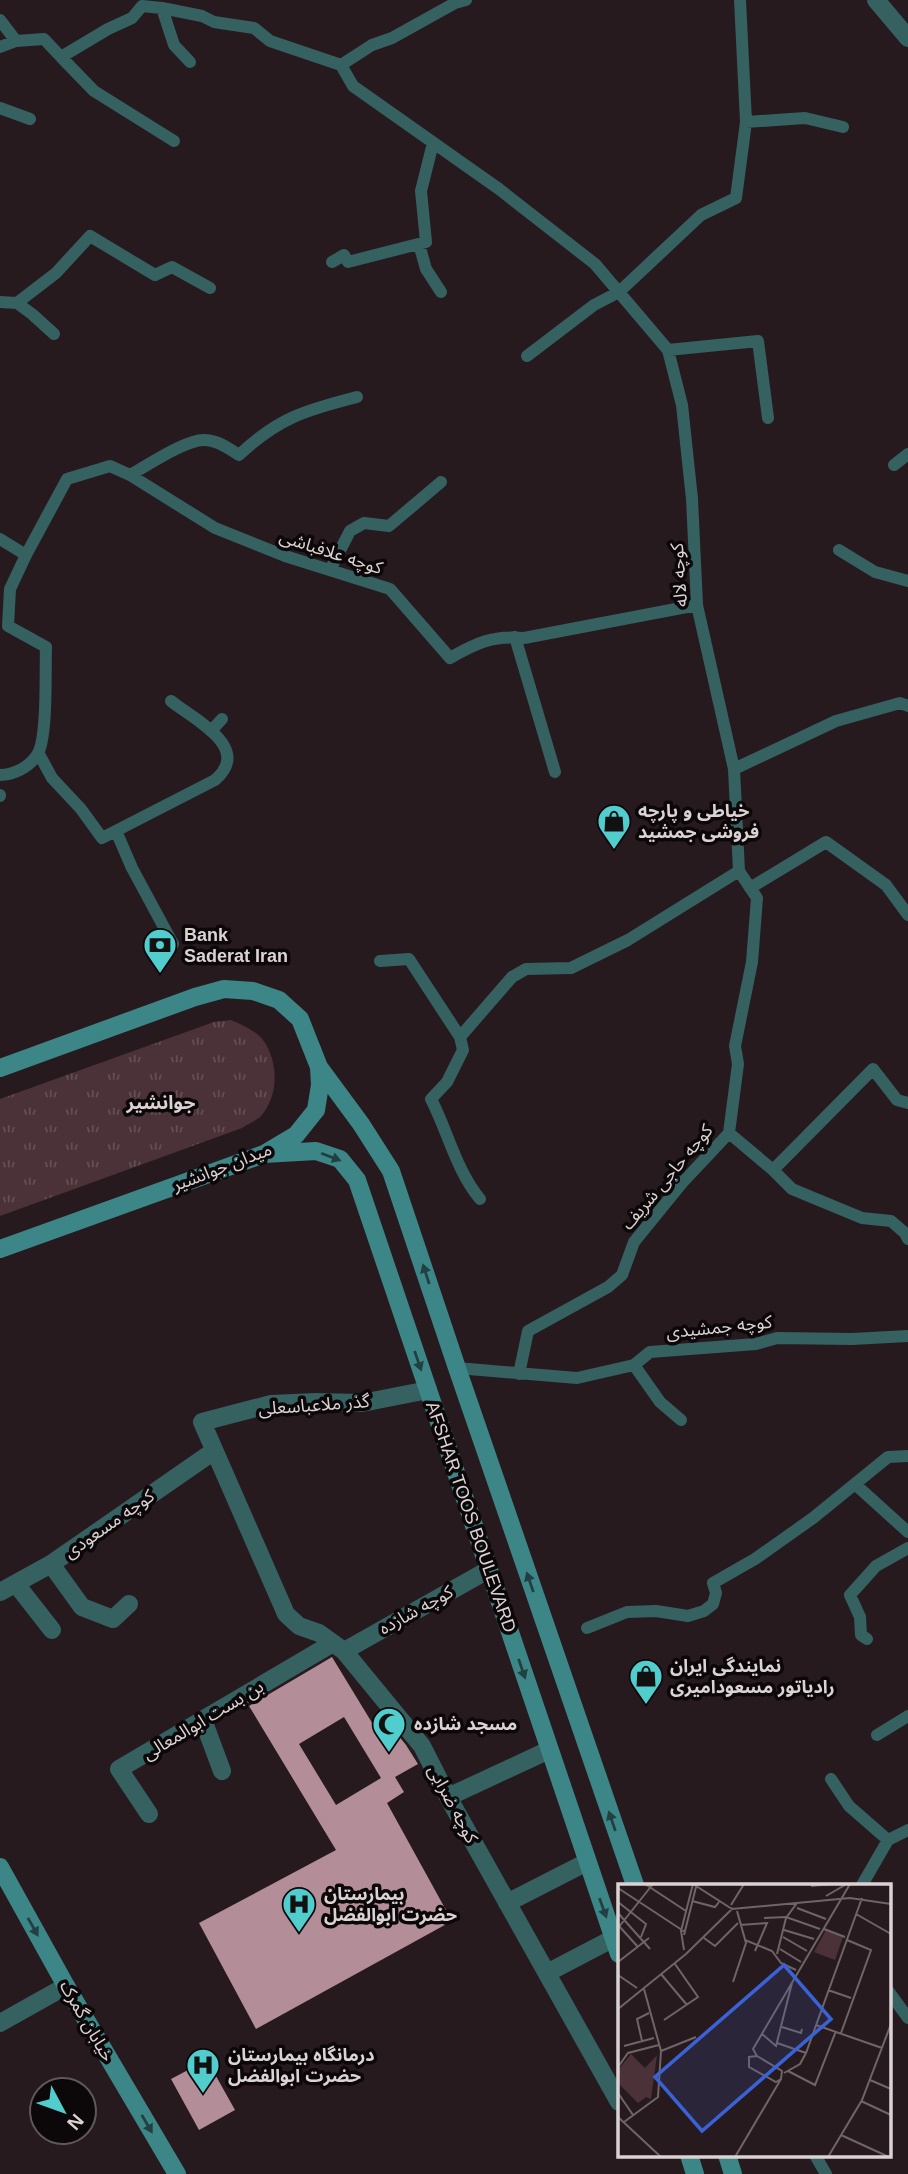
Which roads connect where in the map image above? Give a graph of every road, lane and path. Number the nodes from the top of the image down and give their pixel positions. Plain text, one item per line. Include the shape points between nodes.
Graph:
1 (466, 0) edge
2 (740, 0) edge
3 (876, 0) edge
4 (140, 3) edge
5 (162, 8) junction
6 (0, 20) edge
7 (908, 38) edge
8 (16, 41) junction
9 (0, 47) edge
10 (61, 57) junction
11 (190, 62) dead end
12 (341, 65) junction
13 (0, 108) edge
14 (30, 119) dead end
15 (746, 122) junction
16 (844, 127) dead end
17 (174, 141) dead end
18 (433, 143) junction
19 (419, 244) junction
20 (332, 262) dead end
21 (210, 288) dead end
22 (441, 292) dead end
23 (619, 292) junction
24 (0, 302) edge
25 (17, 303) junction
26 (54, 334) dead end
27 (668, 350) junction
28 (527, 356) dead end
29 (357, 397) dead end
30 (768, 418) dead end
31 (908, 454) edge
32 (894, 465) dead end
33 (130, 475) junction
34 (441, 482) dead end
35 (0, 539) edge
36 (839, 550) dead end
37 (26, 555) junction
38 (330, 570) junction
39 (908, 581) edge
40 (5, 589) edge
41 (697, 606) junction
42 (515, 637) junction
43 (171, 701) dead end
44 (908, 706) edge
45 (222, 719) dead end
46 (211, 731) junction
47 (38, 754) junction
48 (734, 769) junction
49 (555, 772) dead end
50 (0, 775) edge
51 (116, 831) junction
52 (739, 871) junction
53 (750, 888) junction
54 (908, 915) edge
55 (173, 944) dead end
56 (380, 961) dead end
57 (460, 1037) junction
58 (0, 1068) edge
59 (319, 1068) junction
60 (908, 1103) edge
61 (729, 1133) junction
62 (264, 1154) junction
63 (773, 1170) junction
64 (480, 1199) dead end
65 (908, 1239) edge
66 (0, 1249) edge
67 (908, 1336) edge
68 (634, 1365) junction
69 (457, 1368) junction
70 (519, 1374) junction
71 (428, 1390) junction
72 (681, 1420) dead end
73 (201, 1422) joint
74 (214, 1451) junction
75 (908, 1456) edge
76 (856, 1485) junction
77 (908, 1532) edge
78 (908, 1548) edge
79 (51, 1564) junction
80 (488, 1570) junction
81 (8, 1588) edge
82 (129, 1604) dead end
83 (587, 1628) dead end
84 (52, 1630) dead end
85 (867, 1639) dead end
86 (338, 1647) junction
87 (908, 1716) edge
88 (203, 1720) junction
89 (877, 1735) dead end
90 (549, 1750) junction
91 (222, 1771) dead end
92 (831, 1779) dead end
93 (448, 1797) junction
94 (149, 1814) dead end
95 (908, 1830) edge
96 (888, 1840) junction
97 (587, 1862) junction
98 (0, 1867) edge
99 (635, 1884) edge
100 (863, 1884) edge
101 (507, 1903) junction
102 (616, 1946) edge
103 (547, 1973) junction
104 (66, 1986) junction
105 (890, 1993) edge
106 (908, 2018) edge
107 (0, 2024) edge
108 (618, 2100) edge
109 (689, 2156) edge
110 (727, 2156) edge
111 (816, 2156) edge
112 (177, 2174) edge
113 (695, 2174) edge
114 (733, 2174) edge
115 (826, 2174) edge

1 - 12 lane
2 - 15 lane
3 - 7 street
4 - 5 lane
4 - 10 lane via 132,18
5 - 11 lane via 173,45
5 - 12 lane via 254,28 270,41
6 - 8 lane
8 - 9 lane
8 - 10 lane via 44,39
10 - 17 lane via 94,91
12 - 18 lane, کوچه لاله via 353,86
13 - 14 lane
15 - 16 lane via 805,118
15 - 23 lane via 736,198 701,215
18 - 19 lane via 421,191 426,242
18 - 23 lane, کوچه لاله via 595,264
19 - 20 lane via 348,262 344,255
19 - 22 lane via 426,269
21 - 25 lane via 172,267 155,275 90,236 56,273
23 - 27 lane, کوچه لاله
23 - 28 lane via 594,305
24 - 25 lane
25 - 26 lane
27 - 30 lane via 758,341
27 - 41 lane, کوچه لاله via 682,405
29 - 33 lane via 299,413 256,438 239,455 205,440 189,443
31 - 32 lane
33 - 37 lane, کوچه علافباشی via 110,467 67,479
33 - 38 lane, کوچه علافباشی via 215,528
34 - 38 lane via 389,526 364,523 350,531
35 - 37 lane
36 - 39 lane via 875,572
37 - 40 lane, کوچه علافباشی
38 - 42 lane, کوچه علافباشی via 390,589 450,658 477,643
40 - 47 lane via 8,626 46,647 44,732
41 - 42 lane, کوچه علافباشی
41 - 48 lane, کوچه لاله
42 - 49 lane
43 - 46 lane
44 - 48 lane via 900,703 836,721
45 - 46 lane
46 - 51 lane via 228,752 225,771
47 - 50 lane via 18,771
47 - 51 lane via 102,838
48 - 52 lane, کوچه لاله
51 - 55 lane
52 - 53 lane, کوچه حاجی شریف
52 - 57 lane via 628,940 571,968 526,969 512,977
53 - 54 lane via 826,842 886,885
53 - 61 lane, کوچه حاجی شریف via 757,898 752,962 735,1046 738,1064
56 - 57 lane via 409,959
57 - 64 lane via 463,1050 447,1082 431,1099 455,1157
58 - 59 main road, میدان جوانشیر via 224,989 253,991 279,1000 300,1019
59 - 62 main road, میدان جوانشیر via 316,1110 296,1135
69 -> 59 main road, AFSHAR TOOS BOULEVARD via 391,1171
60 - 63 lane via 897,1100 873,1069
61 - 63 lane
61 - 70 lane, کوچه حاجی شریف via 634,1242 622,1275 528,1331
62 - 66 main road, میدان جوانشیر
62 -> 71 main road, AFSHAR TOOS BOULEVARD via 316,1151 340,1159 357,1180
63 - 65 lane via 792,1189 862,1218 891,1221
67 - 68 lane, کوچه جمشیدی via 777,1338 756,1344 650,1352
68 - 70 lane, کوچه جمشیدی via 577,1377
68 - 72 lane via 660,1402
69 - 70 lane, کوچه جمشیدی
99 -> 69 main road, AFSHAR TOOS BOULEVARD
71 - 73 street, گذر ملاعباسعلی via 362,1403 271,1404
71 - 80 main road, AFSHAR TOOS BOULEVARD
73 - 74 street, کوچه ضرابی
74 - 79 street, کوچه مسعودی
74 - 86 street, کوچه ضرابی via 286,1614
75 - 76 lane via 888,1457
76 - 77 lane
76 - 83 lane via 755,1559 713,1583 713,1604 704,1611 688,1616 627,1612
78 - 85 lane via 877,1566 850,1595 860,1617 861,1635
79 - 81 street, کوچه مسعودی
79 - 82 street via 82,1607 113,1619
80 - 86 street, کوچه شازده
80 -> 90 main road, AFSHAR TOOS BOULEVARD
81 - 84 street
86 - 88 street, بن بست ابوالمعالی
86 - 93 street, کوچه ضرابی via 422,1746
87 - 89 lane
88 - 91 street
88 - 94 street, بن بست ابوالمعالی via 119,1769
90 - 93 street
90 - 97 main road, AFSHAR TOOS BOULEVARD
92 - 96 lane via 849,1806
93 - 101 street, کوچه ضرابی
95 - 96 lane
96 - 100 lane
97 - 101 street
97 -> 102 main road, AFSHAR TOOS BOULEVARD
98 -> 104 main road, خیابان گمرک
101 - 103 street, کوچه ضرابی
102 - 103 street
103 - 108 street, کوچه ضرابی
104 - 107 street
104 -> 112 main road, خیابان گمرک
105 - 106 lane
109 - 113 main road
110 - 114 main road
111 - 115 lane

